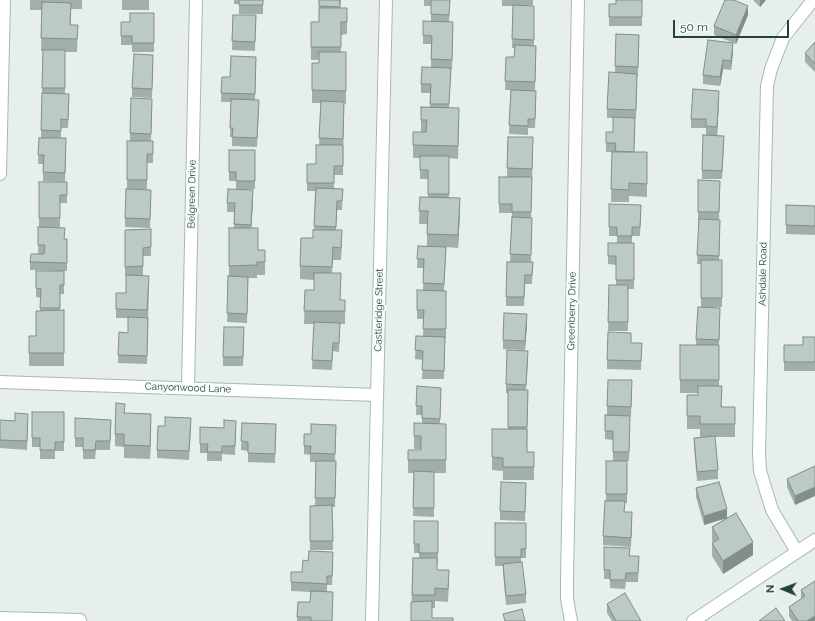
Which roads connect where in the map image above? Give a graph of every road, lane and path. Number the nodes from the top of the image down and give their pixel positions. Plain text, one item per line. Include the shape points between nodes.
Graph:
1 (4, 0) edge
2 (196, 0) edge
3 (386, 0) edge
4 (578, 0) edge
5 (813, 0) edge
6 (0, 174) edge
7 (0, 382) edge
8 (188, 388) junction
9 (377, 395) junction
10 (815, 540) edge
11 (797, 552) junction
12 (0, 618) edge
13 (80, 621) edge
14 (372, 621) edge
15 (571, 621) edge
16 (693, 621) edge

1 - 6 street
2 - 8 street, Belgreen Drive
3 - 9 street, Castleridge Street
4 - 15 street, Greenberry Drive via 566,578
5 - 11 street, Ashdale Road via 783,38 767,86 760,471 772,510
7 - 8 street, Canyonwood Lane
8 - 9 street, Canyonwood Lane
9 - 14 street, Castleridge Street
10 - 11 street
11 - 16 street
12 - 13 street

